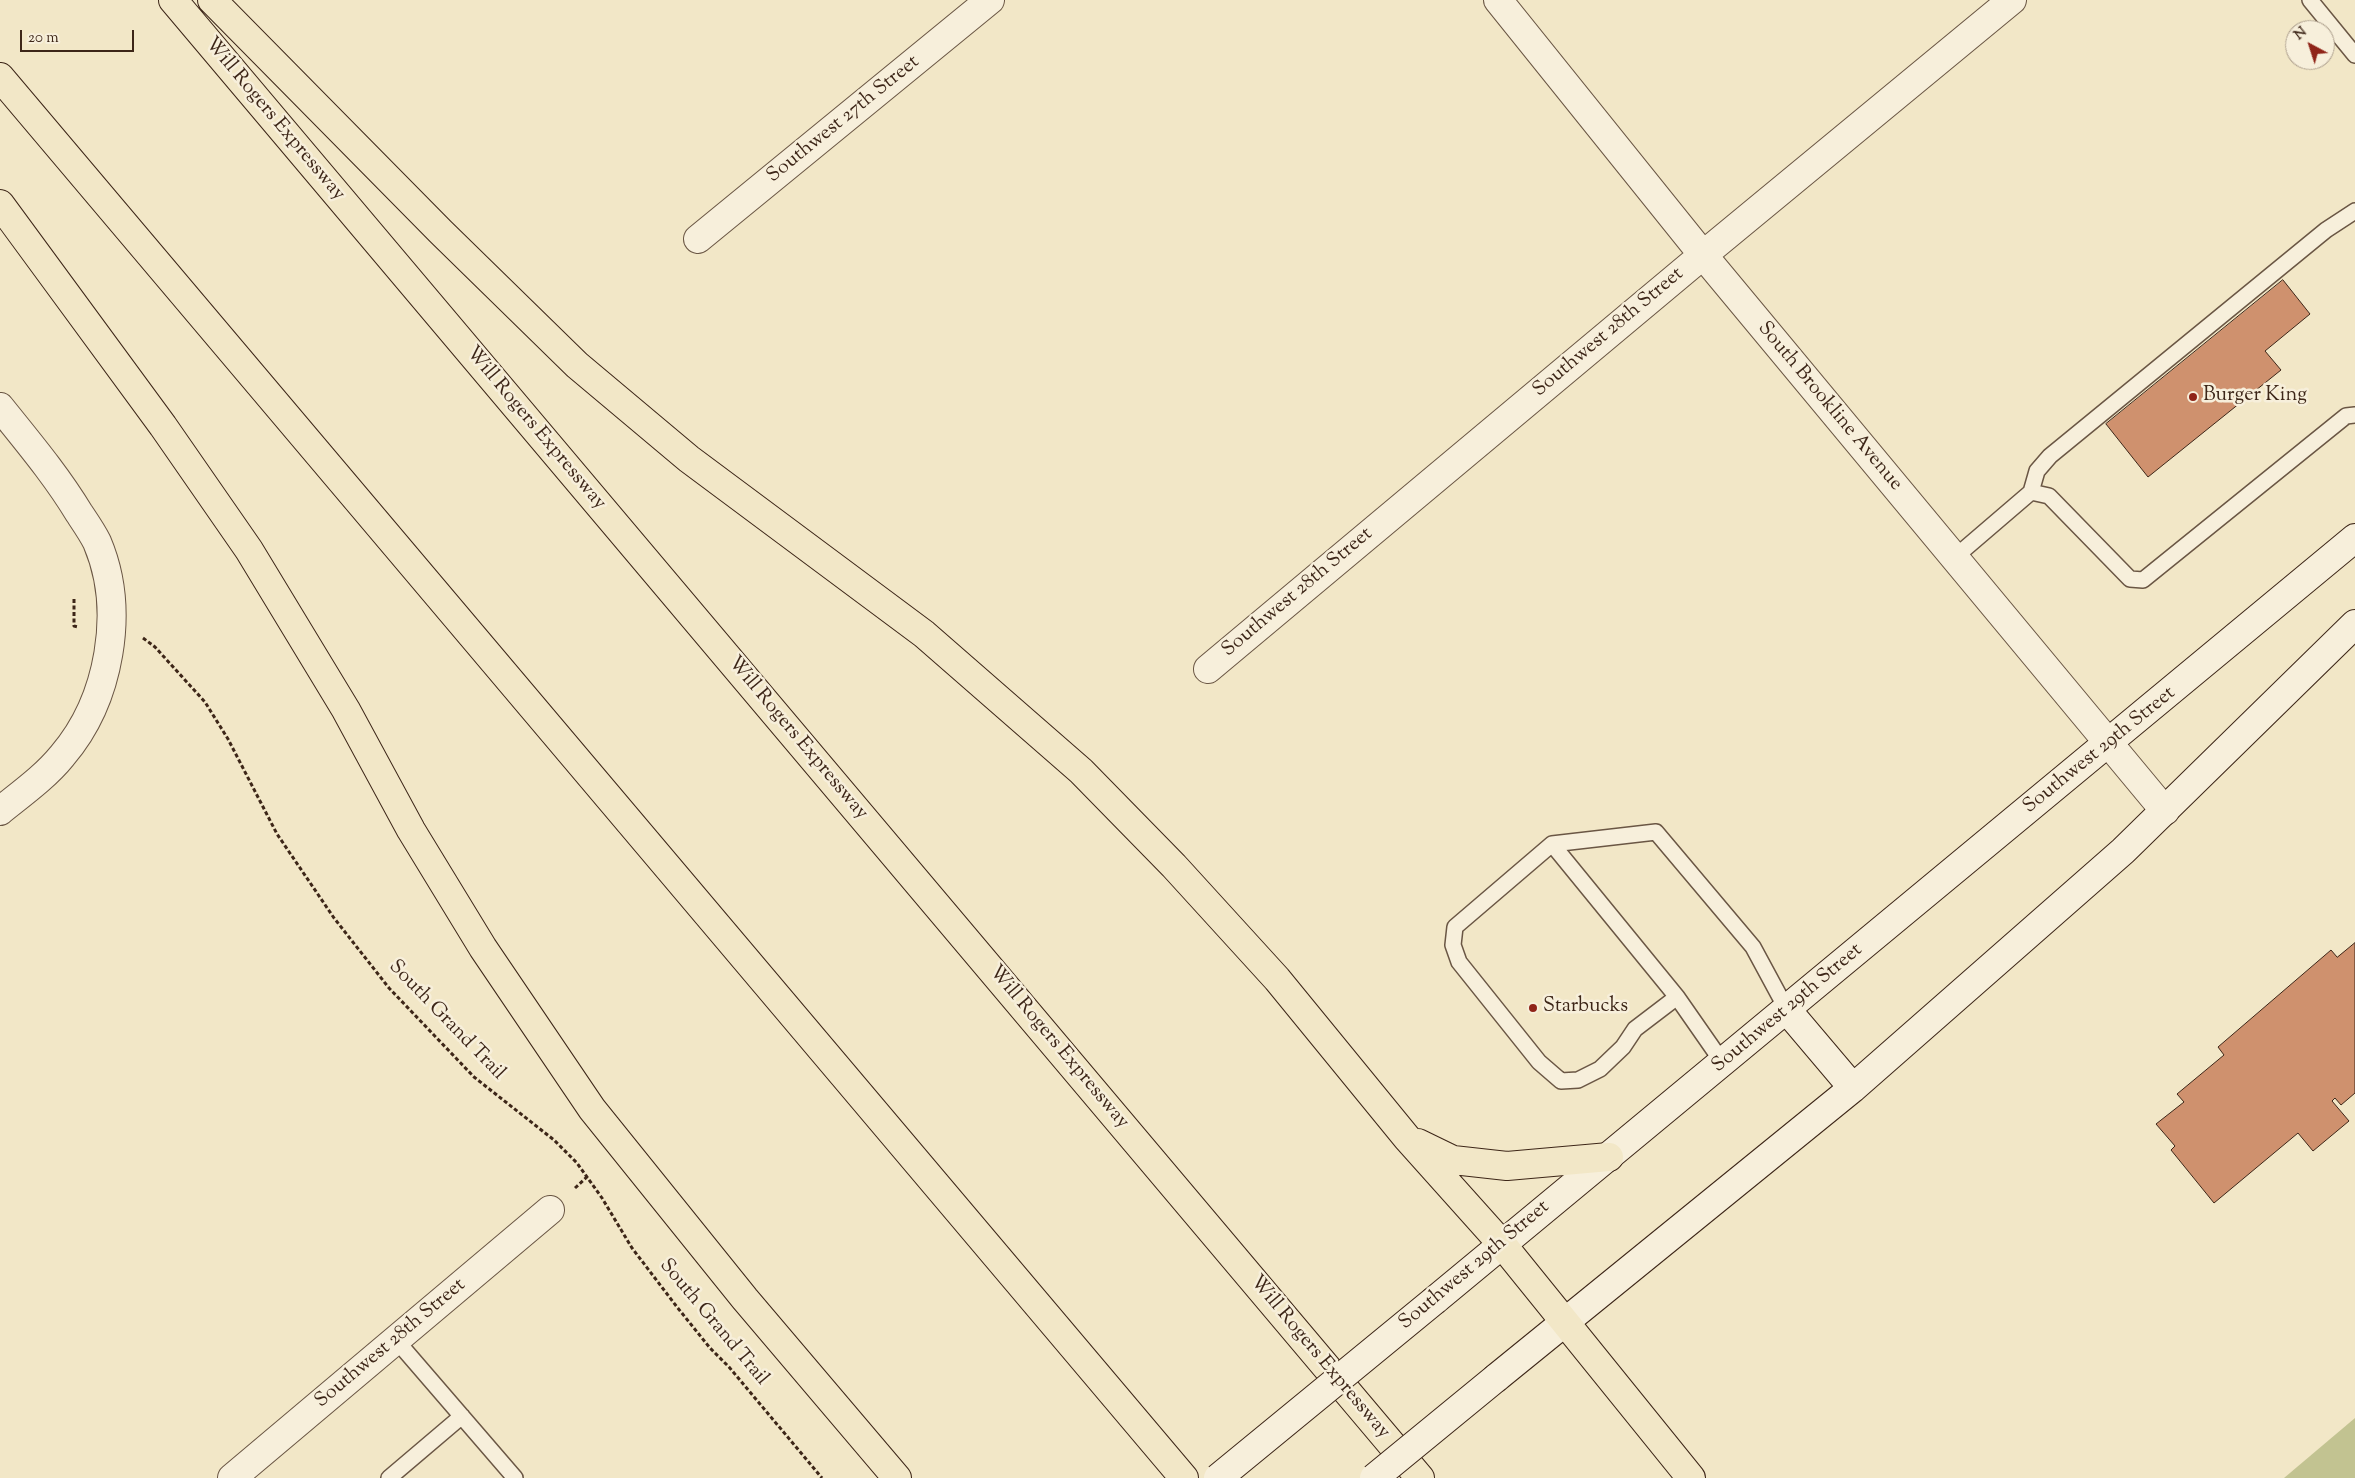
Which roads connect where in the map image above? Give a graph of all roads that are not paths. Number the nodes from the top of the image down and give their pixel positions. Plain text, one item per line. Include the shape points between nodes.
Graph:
1 (173, 0) edge
2 (212, 0) edge
3 (990, 0) edge
4 (1498, 0) edge
5 (2012, 0) edge
6 (2310, 0) edge
7 (2355, 55) edge
8 (0, 77) edge
9 (0, 204) edge
10 (2355, 211) edge
11 (698, 239) dead end
12 (1703, 254) junction
13 (0, 407) edge
14 (2355, 415) edge
15 (2031, 492) junction
16 (2355, 538) edge
17 (1954, 558) junction
18 (2355, 624) edge
19 (1208, 669) dead end
20 (2108, 744) junction
21 (6, 807) edge
22 (2165, 811) junction
23 (1552, 844) junction
24 (1677, 997) junction
25 (1787, 1010) junction
26 (1723, 1063) junction
27 (1853, 1088) junction
28 (1407, 1138) junction
29 (1609, 1157) junction
30 (550, 1210) dead end
31 (1501, 1243) junction
32 (1566, 1323) junction
33 (396, 1340) junction
34 (462, 1416) junction
35 (232, 1478) edge
36 (389, 1478) edge
37 (515, 1478) edge
38 (897, 1478) edge
39 (1184, 1478) edge
40 (1218, 1478) edge
41 (1374, 1478) edge
42 (1420, 1478) edge
43 (1691, 1478) edge

1 - 42 highway, Will Rogers Expressway
2 - 28 highway via 578,365 690,459 924,634 1081,771 1174,866 1277,980
3 - 11 street, Southwest 27th Street
4 - 12 street, South Brookline Avenue
5 - 12 street, Southwest 28th Street
6 - 7 lane
8 - 39 highway
9 - 38 highway via 163,426 249,550 346,710 411,830 482,948 592,1109 745,1299
10 - 15 lane via 2326,230 2050,456 2037,472
12 - 17 street, South Brookline Avenue
12 - 19 street, Southwest 28th Street
13 - 21 street via 56,476 96,540 106,566 110,598 110,631 98,696 77,737 61,758
14 - 15 lane via 2346,416 2143,580 2130,579 2049,496
15 - 17 lane
16 - 20 street, Southwest 29th Street
17 - 20 street, South Brookline Avenue
18 - 22 street
20 - 22 street, South Brookline Avenue
20 - 25 street, Southwest 29th Street
22 - 27 street
23 - 24 lane
23 - 24 lane via 1455,927 1454,945 1459,962 1540,1062 1561,1081 1578,1080 1600,1068 1623,1047 1635,1029
23 - 25 lane via 1656,832 1753,946
24 - 26 lane
25 - 26 street, Southwest 29th Street
25 - 27 street
26 - 29 street, Southwest 29th Street
27 - 32 street
28 - 29 highway via 1453,1160 1507,1166
28 - 31 highway
29 - 31 street, Southwest 29th Street
30 - 33 street, Southwest 28th Street
31 - 32 highway
31 - 40 street, Southwest 29th Street, bridge
32 - 41 street, bridge
32 - 43 highway
33 - 34 lane
33 - 35 street, Southwest 28th Street
34 - 36 lane
34 - 37 lane

